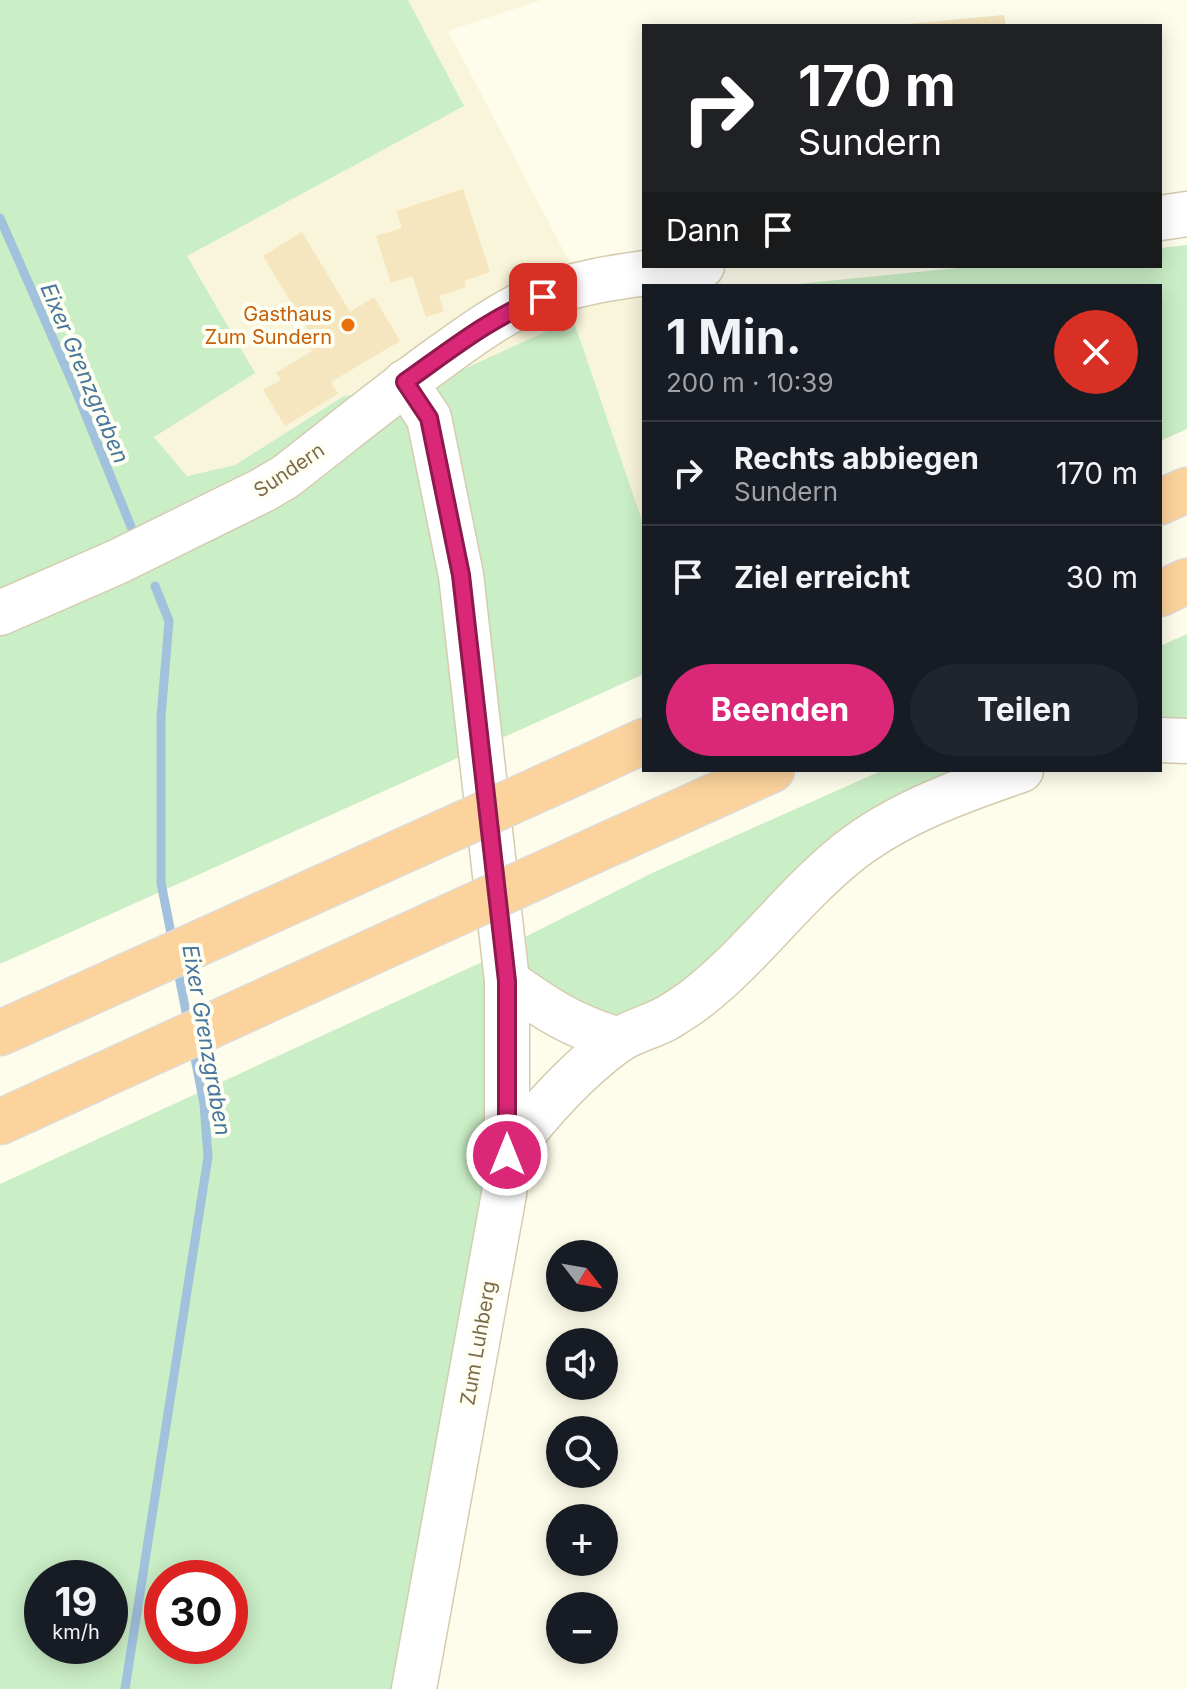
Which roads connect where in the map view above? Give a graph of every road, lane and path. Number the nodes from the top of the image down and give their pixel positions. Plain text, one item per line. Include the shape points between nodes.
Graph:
1 (687, 268) edge
2 (405, 382) junction
3 (1187, 490) edge
4 (1162, 501) edge
5 (1187, 581) edge
6 (1162, 593) edge
7 (0, 613) edge
8 (1162, 740) edge
9 (1187, 741) edge
10 (642, 742) edge
11 (768, 772) edge
12 (1016, 772) edge
13 (507, 981) junction
14 (0, 1033) edge
15 (619, 1040) junction
16 (0, 1122) edge
17 (507, 1155) junction
18 (414, 1689) edge

1 - 2 street, Sundern via 605,279 523,304
2 - 7 street, Sundern via 285,477
2 - 13 street via 429,418 461,575
3 - 4 highway
5 - 6 highway
8 - 9 street
10 - 14 highway, bridge
11 - 16 highway, bridge
12 - 15 street via 942,799 881,830 846,854 695,1000
13 - 15 street via 553,1014
13 - 17 street
15 - 17 street via 565,1087
17 - 18 street, Zum Luhberg

